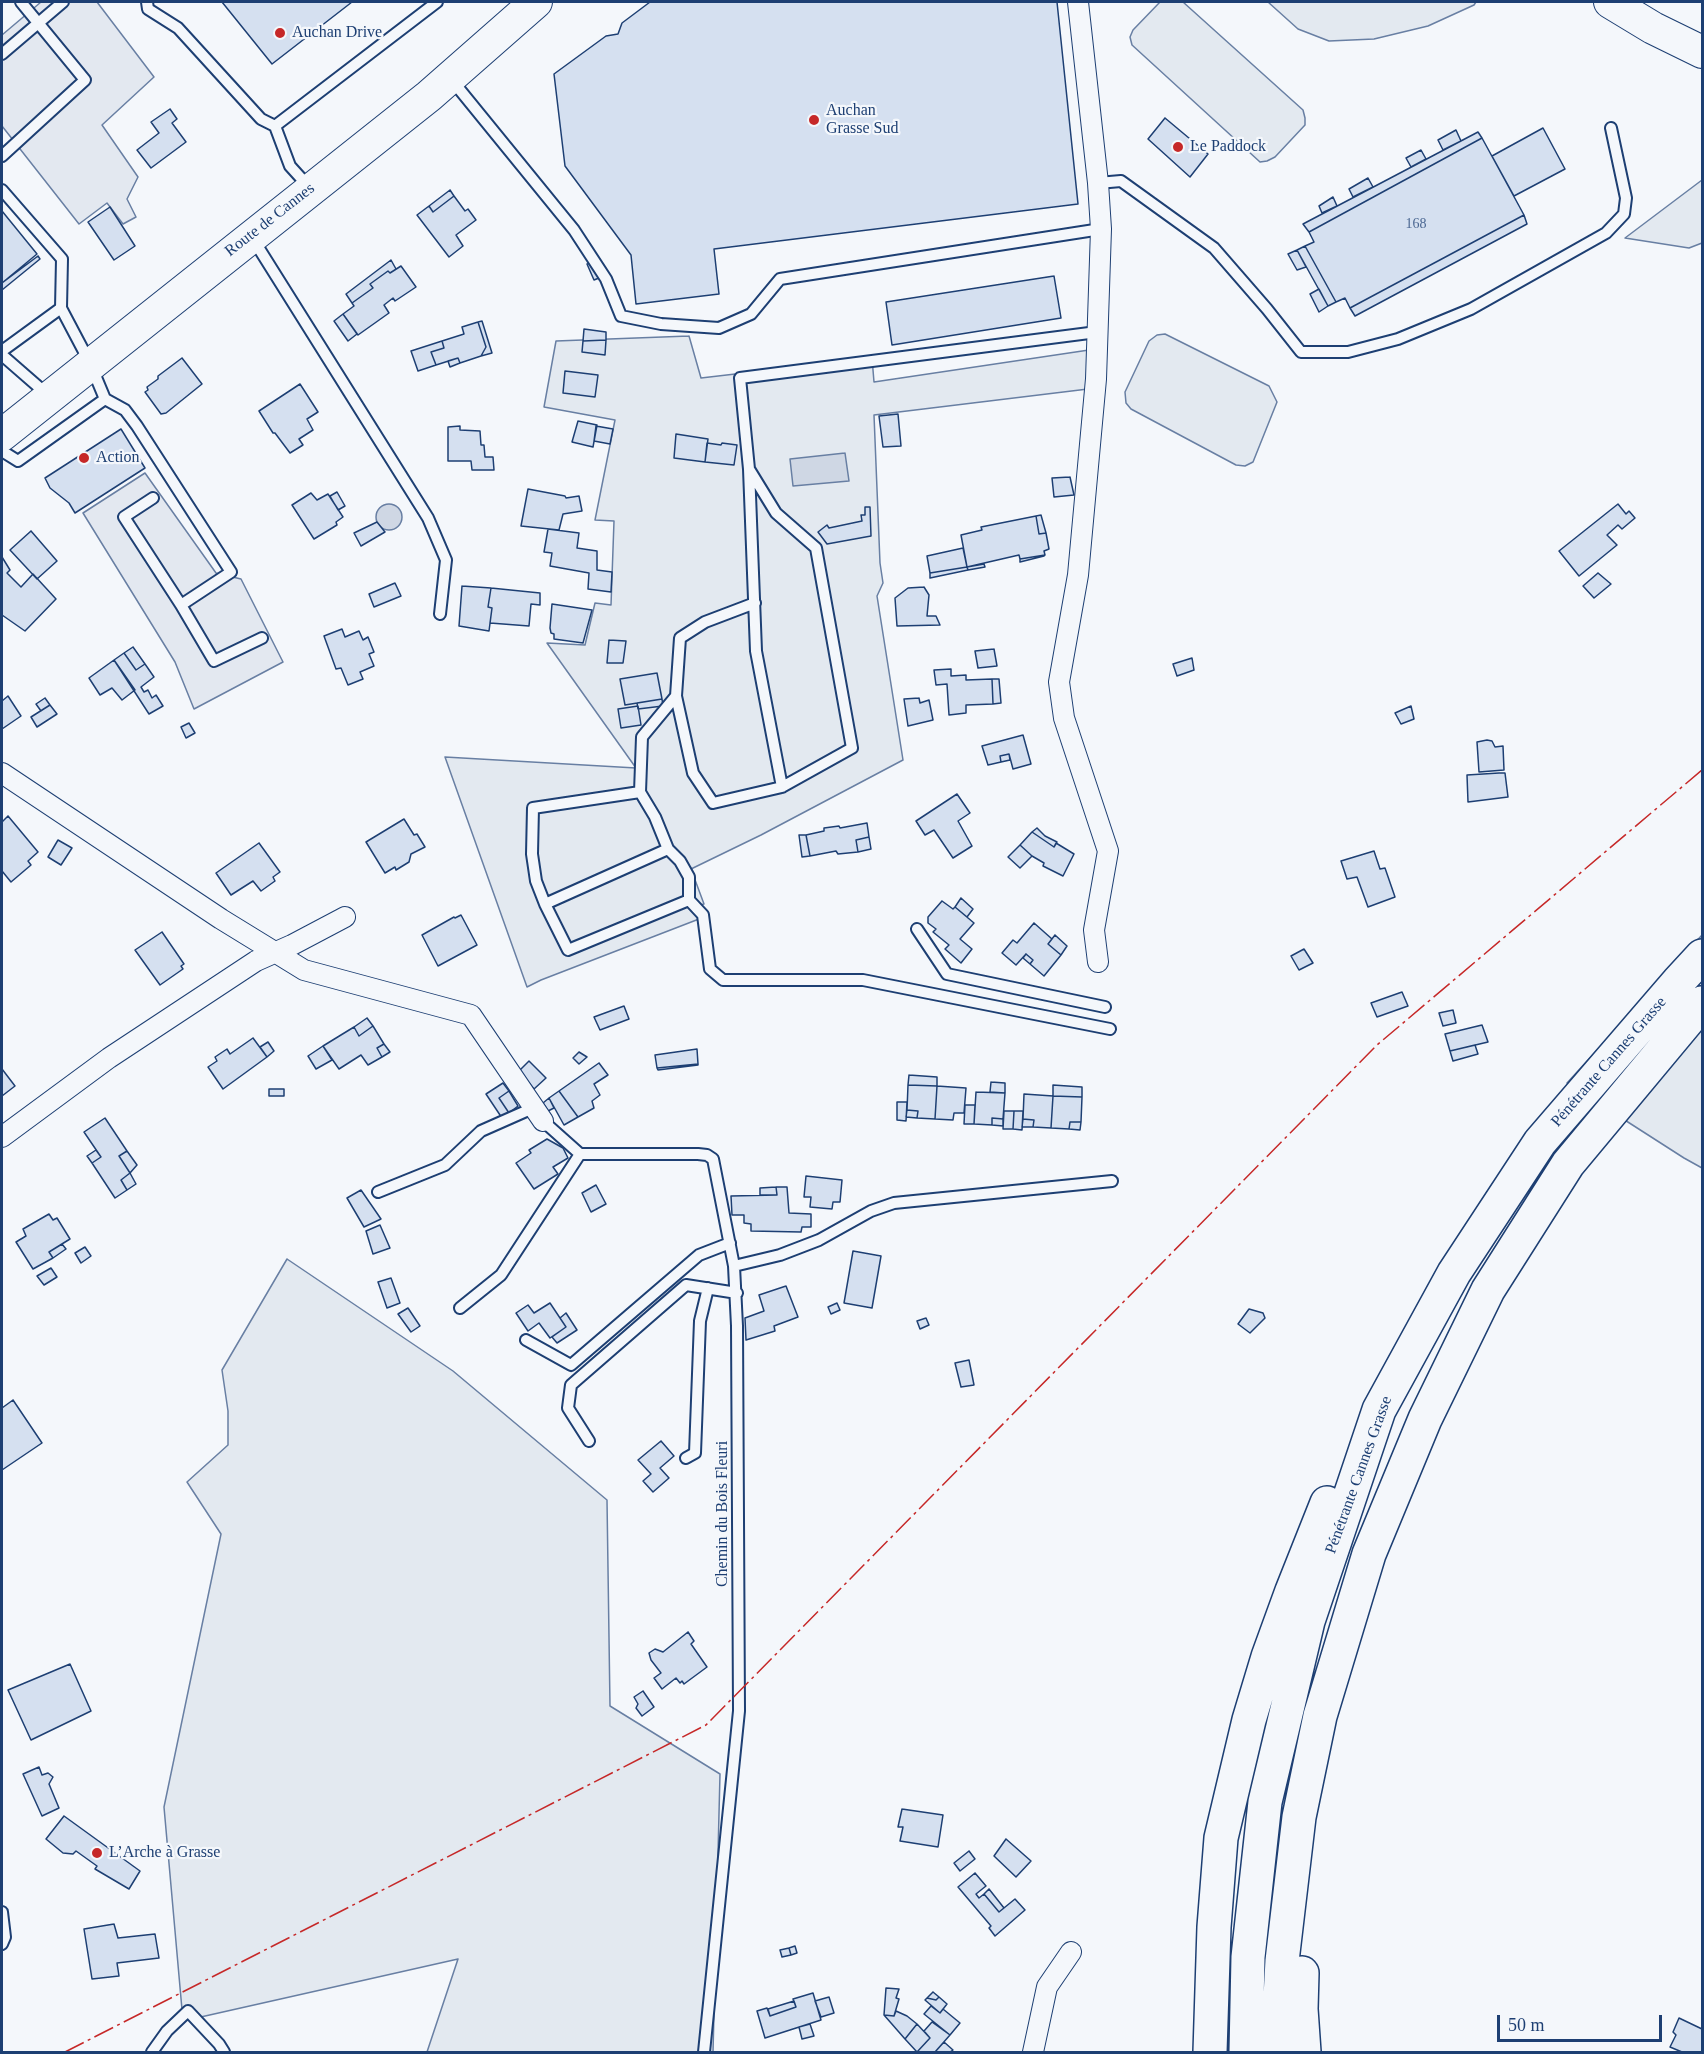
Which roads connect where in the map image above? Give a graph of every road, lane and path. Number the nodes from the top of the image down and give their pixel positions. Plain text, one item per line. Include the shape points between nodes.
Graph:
1 (21, 2) edge
2 (63, 2) edge
3 (147, 2) edge
4 (437, 2) edge
5 (536, 2) edge
6 (1078, 2) edge
7 (1610, 2) edge
8 (38, 22) junction
9 (1702, 52) edge
10 (2, 54) edge
11 (450, 77) junction
12 (275, 126) junction
13 (1611, 128) dead end
14 (2, 156) edge
15 (1098, 183) junction
16 (310, 188) junction
17 (2, 190) edge
18 (1101, 229) junction
19 (250, 236) junction
20 (61, 308) junction
21 (1097, 332) junction
22 (2, 353) edge
23 (90, 363) junction
24 (49, 396) junction
25 (105, 399) junction
26 (2, 435) edge
27 (2, 451) edge
28 (749, 469) junction
29 (153, 498) dead end
30 (755, 603) junction
31 (181, 605) junction
32 (440, 614) dead end
33 (262, 638) dead end
34 (676, 696) junction
35 (2, 773) edge
36 (782, 787) junction
37 (640, 792) junction
38 (668, 849) junction
39 (689, 900) junction
40 (545, 904) junction
41 (345, 917) dead end
42 (917, 929) dead end
43 (275, 952) junction
44 (1702, 956) edge
45 (1098, 962) dead end
46 (1702, 1003) edge
47 (1106, 1007) dead end
48 (1110, 1029) dead end
49 (538, 1115) junction
50 (2, 1137) edge
51 (580, 1154) junction
52 (1112, 1181) dead end
53 (378, 1192) dead end
54 (730, 1243) junction
55 (734, 1266) junction
56 (708, 1288) junction
57 (737, 1293) junction
58 (460, 1308) dead end
59 (526, 1340) dead end
60 (1379, 1410) junction
61 (589, 1441) dead end
62 (686, 1458) dead end
63 (1299, 1817) junction
64 (2, 1912) edge
65 (2, 1944) edge
66 (1071, 1952) dead end
67 (152, 2052) edge
68 (224, 2052) edge
69 (704, 2052) edge
70 (1033, 2052) edge
71 (1209, 2052) edge
72 (1246, 2052) edge
73 (1277, 2052) edge
74 (1305, 2052) edge

1 - 8 lane
2 - 8 lane
3 - 12 lane via 148,9 178,28 261,119
4 - 12 lane
5 - 11 main road, Route de Cannes
6 - 15 street
7 - 9 main road
8 - 10 lane
8 - 14 lane via 85,80
11 - 16 main road, Route de Cannes
11 - 18 lane via 574,230 606,279 621,316 661,324 719,328 751,314 780,279
12 - 16 lane via 290,166
13 - 15 lane via 1626,198 1624,214 1606,233 1471,309 1398,339 1348,352 1301,352 1214,248 1120,181
15 - 18 street
16 - 19 main road, Route de Cannes
17 - 20 lane via 62,259
18 - 21 street
19 - 23 main road, Route de Cannes
19 - 32 lane via 428,518 446,560
20 - 22 lane
20 - 23 lane
21 - 28 lane via 740,378
21 - 45 street via 1078,575 1059,682 1064,717 1108,851 1094,930
22 - 24 lane
23 - 24 main road, Route de Cannes
23 - 25 lane
24 - 26 main road, Route de Cannes
25 - 27 lane via 18,461
25 - 31 lane via 125,410 137,426 231,572
28 - 30 lane
28 - 36 lane via 776,513 816,548 852,748
29 - 31 lane via 124,518
30 - 34 lane via 705,622 680,638
30 - 36 lane via 756,651
31 - 33 lane via 214,661
34 - 36 lane via 693,772 713,803
34 - 37 lane via 642,737
35 - 43 street
37 - 38 lane
37 - 40 lane via 533,808 532,854
38 - 39 lane via 689,877
38 - 40 lane
39 - 40 lane via 568,950
39 - 48 lane via 703,915 710,969 723,980 863,980
41 - 43 street
42 - 47 lane via 947,974
43 - 49 street via 303,970 471,1015
43 - 50 street via 109,1058
44 - 60 highway, Pénétrante Cannes Grasse via 1540,1142 1454,1273
46 - 63 highway, Pénétrante Cannes Grasse via 1568,1164 1488,1290 1425,1419 1369,1554 1320,1716
49 - 51 lane
49 - 53 lane via 481,1131 445,1165
51 - 54 lane, Chemin du Bois Fleuri via 707,1155 715,1166
51 - 58 lane via 501,1275
52 - 55 lane via 894,1203 780,1256
54 - 55 lane, Chemin du Bois Fleuri
54 - 59 lane via 699,1255 571,1365
55 - 57 lane, Chemin du Bois Fleuri
56 - 57 lane
56 - 61 lane via 686,1285 571,1385 568,1408
56 - 62 lane via 700,1321 694,1453
57 - 69 lane, Chemin du Bois Fleuri via 738,1711
60 - 71 highway via 1337,1480 1317,1527 1249,1720 1221,1838
60 - 72 highway, Pénétrante Cannes Grasse via 1308,1621 1264,1802 1248,1957
63 - 73 highway, Pénétrante Cannes Grasse via 1282,1961
63 - 74 highway via 1305,1900 1301,2009
64 - 65 lane
66 - 70 street via 1047,1987
67 - 68 lane via 188,2010

